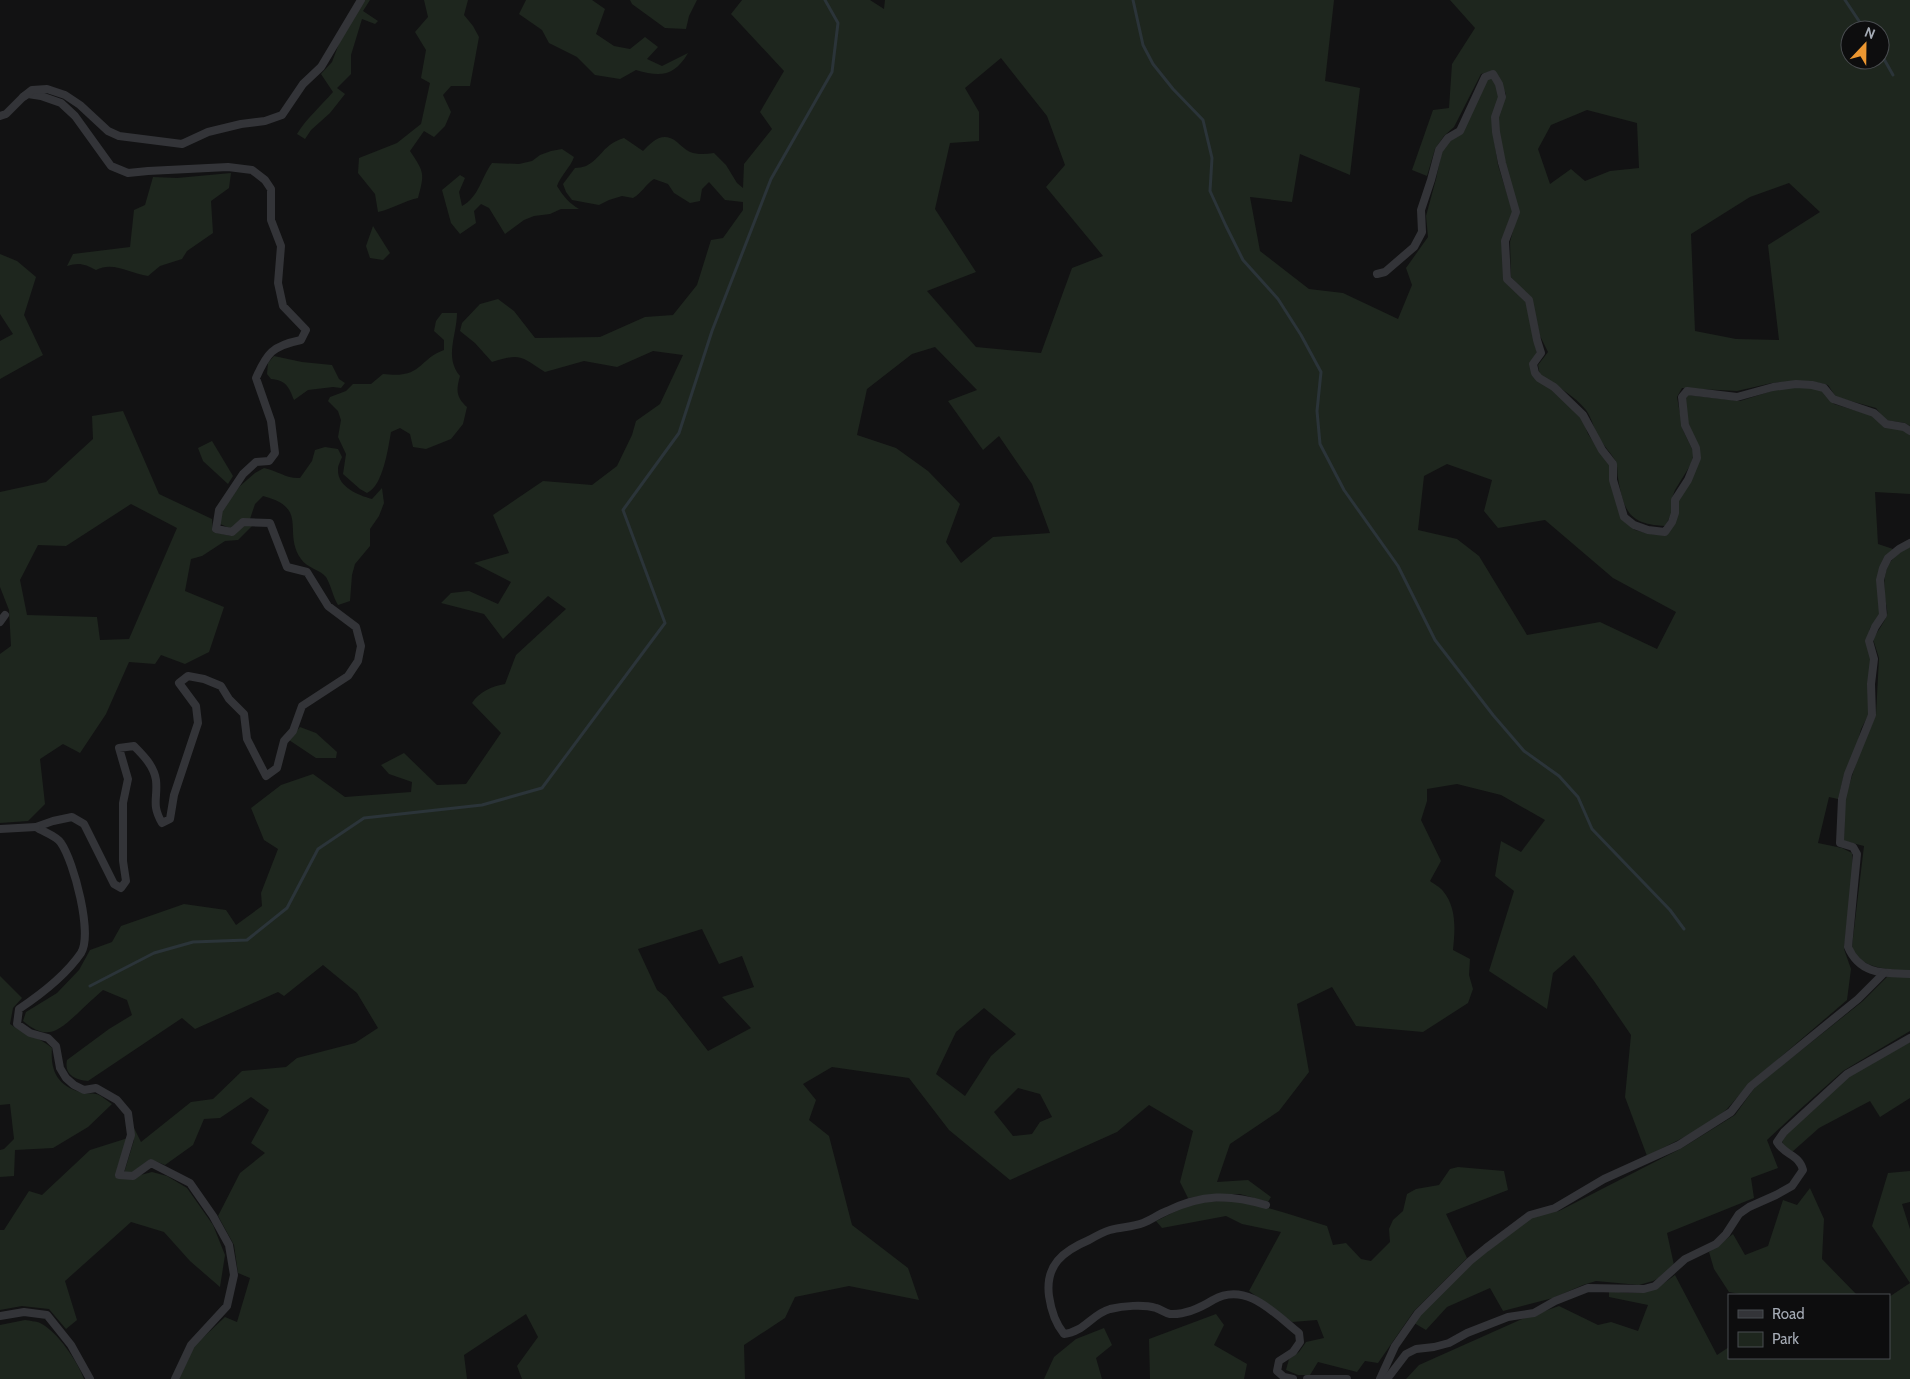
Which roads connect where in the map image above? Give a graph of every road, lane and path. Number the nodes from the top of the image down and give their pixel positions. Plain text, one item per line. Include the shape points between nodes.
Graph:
1 (360, 0) edge
2 (22, 96) junction
3 (0, 116) edge
4 (1378, 274) dead end
5 (1910, 431) edge
6 (1910, 543) edge
7 (5, 615) dead end
8 (0, 622) edge
9 (36, 827) junction
10 (0, 829) edge
11 (1884, 973) junction
12 (1910, 974) edge
13 (1910, 1038) edge
14 (1266, 1205) dead end
15 (0, 1316) edge
16 (90, 1379) edge
17 (175, 1379) edge
18 (1293, 1379) edge
19 (1307, 1379) edge
20 (1347, 1379) edge
21 (1380, 1379) edge
22 (1387, 1379) edge

1 - 2 street via 321,67 303,84 282,115 265,121 208,132 182,144 119,136 108,131 73,100 46,89 32,90
2 - 3 street via 6,114
2 - 9 street via 41,96 61,103 75,116 111,166 128,174 228,167 252,170 272,189 271,220 281,246 278,283 283,306 306,330 301,340 290,342 266,356 256,378 271,421 275,453 269,461 256,462 243,474 219,510 216,529 232,532 244,522 270,523 287,566 307,572 328,606 356,626 361,646 358,661 348,676 302,706 293,731 284,741 277,768 266,776 247,739 244,714 221,686 188,676 179,683 196,706 198,723 174,795 170,819 162,823 156,812 156,778 146,758 134,746 120,748 128,779 123,803 126,881 122,888 114,884 84,824 72,817
4 - 5 street via 1414,247 1422,232 1421,210 1439,150 1448,138 1460,131 1485,77 1493,74 1502,97 1495,117 1498,140 1516,212 1505,241 1507,280 1529,300 1541,353 1533,364 1535,373 1583,415 1613,464 1613,480 1624,517 1634,525 1665,532 1672,522 1675,500 1697,458 1685,425 1682,397 1687,391 1737,397 1774,387 1812,385 1824,388 1833,400 1874,413 1886,424
6 - 11 street via 1888,558 1883,568 1880,580 1883,615 1869,641 1874,659 1872,715 1848,774 1842,799 1840,843 1853,847 1858,854 1848,947 1851,956 1864,968
7 - 8 street
9 - 10 street
9 - 17 street via 60,841 67,854 79,889 85,937 82,952 45,992 19,1009 17,1024 30,1033 48,1038 56,1046 60,1068 74,1085 84,1090 96,1088 117,1100 128,1113 131,1135 119,1175 133,1176 151,1163 190,1183 229,1245 234,1274 227,1306 192,1345
11 - 12 street
11 - 21 street via 1858,999 1751,1086 1731,1112 1679,1146 1604,1179 1555,1208 1530,1215 1486,1248 1418,1313 1395,1346
13 - 22 street via 1847,1074 1784,1132 1777,1142 1782,1150 1801,1163 1803,1170 1792,1186 1739,1214 1716,1244 1685,1259 1655,1286 1644,1289 1588,1288 1534,1313 1508,1317 1449,1343 1416,1349 1406,1354
14 - 18 street via 1242,1198 1216,1196 1190,1201 1143,1223 1108,1231 1086,1241 1063,1253 1051,1269 1047,1285 1050,1305 1064,1334 1084,1328 1107,1310 1118,1307 1154,1307 1169,1314 1188,1312 1222,1295 1247,1295 1299,1333 1300,1342 1293,1352 1279,1361 1277,1372
15 - 16 street via 24,1312 48,1315 71,1345
19 - 20 street

